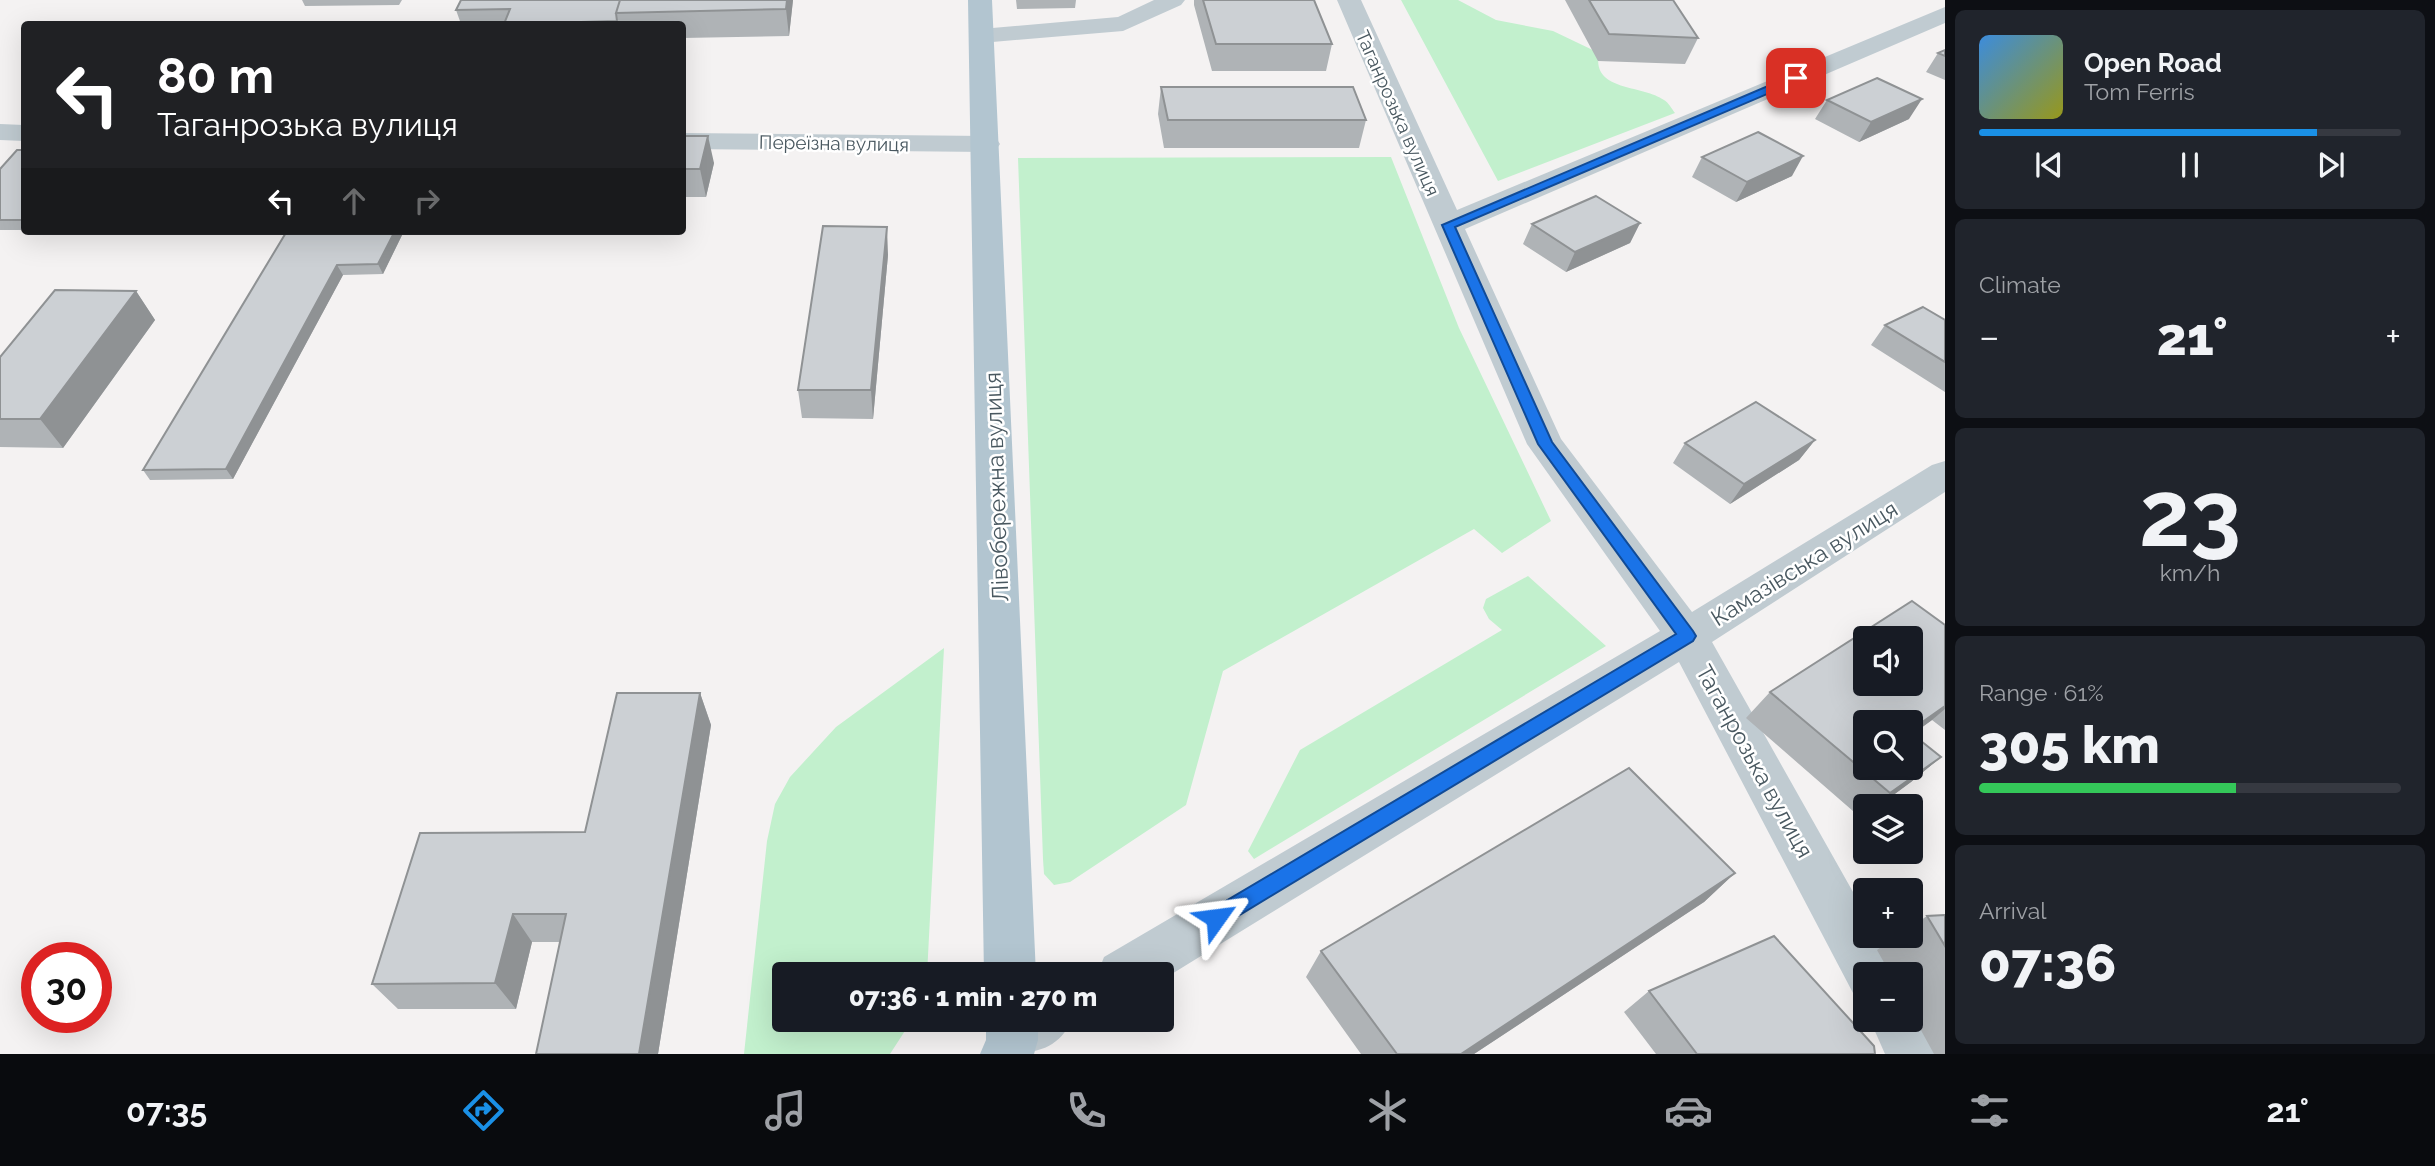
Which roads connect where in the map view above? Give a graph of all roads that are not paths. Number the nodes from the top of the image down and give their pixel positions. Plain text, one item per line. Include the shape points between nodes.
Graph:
1 (1173, 0) edge
2 (1349, 0) edge
3 (1945, 15) edge
4 (980, 18) edge
5 (0, 132) edge
6 (21, 133) edge
7 (686, 141) edge
8 (986, 144) junction
9 (1448, 225) junction
10 (1945, 474) edge
11 (1687, 636) junction
12 (1010, 962) edge
13 (1144, 962) edge
14 (1864, 962) edge
15 (1902, 1032) edge
16 (1914, 1054) edge

1 - 4 street via 1123,24
2 - 9 street, Таганрозька вулиця
3 - 9 street, Таганрозька вулиця
4 - 8 main road, Лівобережна вулиця
5 - 6 street
7 - 8 street, Переїзна вулиця
8 - 12 main road, Лівобережна вулиця
9 - 11 street, Таганрозька вулиця via 1545,444
10 - 11 street, Камазівська вулиця
11 - 13 street, Камазівська вулиця
11 - 14 street, Таганрозька вулиця
15 - 16 street

